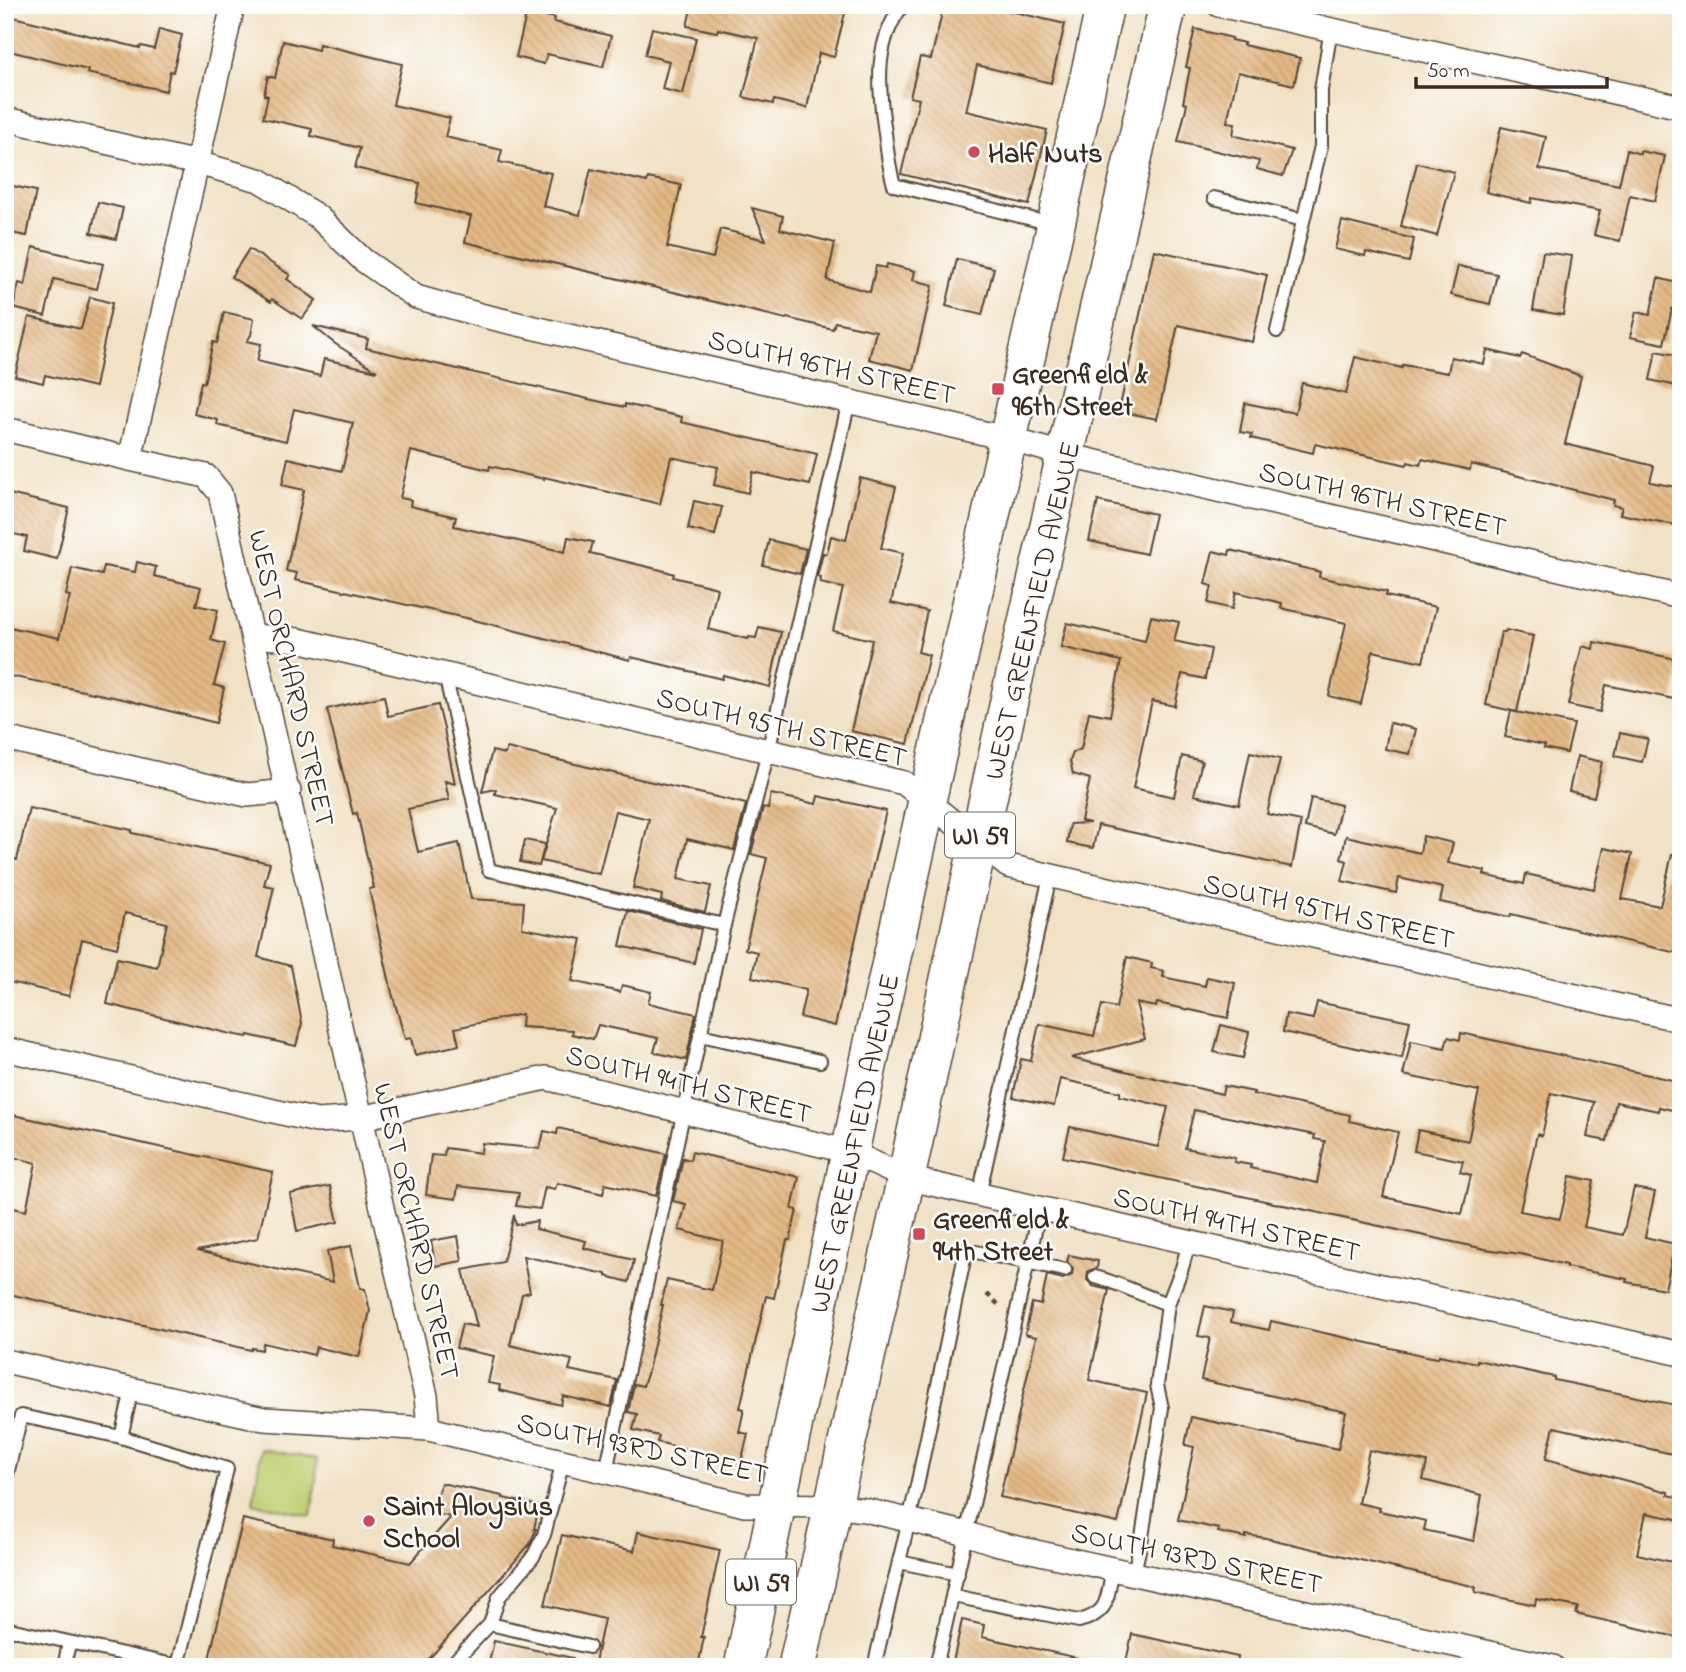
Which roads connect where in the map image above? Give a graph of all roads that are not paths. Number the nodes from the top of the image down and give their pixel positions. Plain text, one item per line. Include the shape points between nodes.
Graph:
1 (233, 5) edge
2 (903, 5) edge
3 (1105, 5) edge
4 (1168, 5) edge
5 (1219, 5) edge
6 (1331, 29) junction
7 (1681, 107) edge
8 (5, 119) edge
9 (197, 163) junction
10 (1214, 198) dead end
11 (1303, 220) junction
12 (1057, 225) junction
13 (1277, 331) dead end
14 (849, 401) junction
15 (5, 429) edge
16 (1009, 439) junction
17 (1066, 455) junction
18 (130, 459) junction
19 (1681, 597) edge
20 (254, 636) junction
21 (445, 674) junction
22 (5, 738) edge
23 (768, 751) junction
24 (289, 791) junction
25 (928, 803) junction
26 (979, 842) junction
27 (1050, 876) junction
28 (724, 925) junction
29 (1681, 1020) edge
30 (700, 1035) junction
31 (5, 1049) edge
32 (820, 1061) dead end
33 (682, 1113) junction
34 (361, 1118) junction
35 (850, 1152) junction
36 (906, 1178) junction
37 (979, 1195) junction
38 (1040, 1209) junction
39 (1189, 1242) junction
40 (1027, 1264) junction
41 (1065, 1270) dead end
42 (1095, 1277) dead end
43 (1168, 1304) junction
44 (1681, 1354) edge
45 (5, 1361) edge
46 (132, 1390) junction
47 (429, 1429) junction
48 (121, 1437) junction
49 (563, 1461) junction
50 (606, 1471) junction
51 (5, 1483) edge
52 (776, 1507) junction
53 (833, 1507) junction
54 (909, 1520) junction
55 (968, 1534) junction
56 (899, 1562) junction
57 (1123, 1571) junction
58 (958, 1574) junction
59 (953, 1596) junction
60 (489, 1623) junction
61 (5, 1629) edge
62 (69, 1643) junction
63 (589, 1647) dead end
64 (64, 1667) edge
65 (449, 1667) edge
66 (743, 1667) edge
67 (797, 1667) edge
68 (874, 1667) edge
69 (936, 1667) edge
70 (1553, 1667) edge

1 - 9 street
2 - 12 lane via 887,29 878,74 894,185
3 - 12 main road, WEST GREENFIELD AVENUE / WI 59
4 - 17 main road, WEST GREENFIELD AVENUE / WI 59
5 - 6 street
6 - 7 street
6 - 11 lane via 1321,90 1321,146
8 - 9 street, SOUTH 96TH STREET
9 - 14 street, SOUTH 96TH STREET via 259,180 317,216 363,260 416,297
9 - 18 street
10 - 11 lane
11 - 13 lane
12 - 16 main road, WEST GREENFIELD AVENUE / WI 59
14 - 16 street, SOUTH 96TH STREET
14 - 23 lane
15 - 18 street
16 - 17 street, SOUTH 96TH STREET
16 - 25 main road, WEST GREENFIELD AVENUE / WI 59
17 - 19 street, SOUTH 96TH STREET
17 - 26 main road, WEST GREENFIELD AVENUE / WI 59
18 - 20 street, WEST ORCHARD STREET via 206,477 220,493
20 - 21 street, SOUTH 95TH STREET via 298,640
20 - 24 street, WEST ORCHARD STREET
21 - 23 street, SOUTH 95TH STREET
21 - 28 lane via 489,870
22 - 24 street via 247,795
23 - 25 street, SOUTH 95TH STREET via 904,783
23 - 28 lane
24 - 34 street, WEST ORCHARD STREET
25 - 26 street, SOUTH 95TH STREET
25 - 35 main road, WEST GREENFIELD AVENUE / WI 59
26 - 27 street, SOUTH 95TH STREET via 1008,866
26 - 36 main road, WEST GREENFIELD AVENUE / WI 59
27 - 29 street, SOUTH 95TH STREET
27 - 37 lane
28 - 30 lane
30 - 32 lane
30 - 33 lane
31 - 34 street, SOUTH 94TH STREET via 317,1121
33 - 34 street, SOUTH 94TH STREET via 546,1078
33 - 35 street, SOUTH 94TH STREET
33 - 50 lane
34 - 47 street, WEST ORCHARD STREET via 426,1396
35 - 36 street, SOUTH 94TH STREET
35 - 52 main road, WEST GREENFIELD AVENUE / WI 59
36 - 37 street, SOUTH 94TH STREET
36 - 53 main road, WEST GREENFIELD AVENUE / WI 59
37 - 38 street, SOUTH 94TH STREET
38 - 39 street, SOUTH 94TH STREET
38 - 40 lane
39 - 43 lane
39 - 44 street, SOUTH 94TH STREET
40 - 41 lane
40 - 54 lane via 967,1250
40 - 55 lane
42 - 43 lane
43 - 57 lane via 1157,1385 1162,1408 1142,1537
45 - 46 street, SOUTH 93RD STREET
46 - 47 street, SOUTH 93RD STREET via 264,1419
46 - 48 lane
47 - 49 street, SOUTH 93RD STREET
48 - 51 lane via 22,1416
48 - 62 lane via 227,1469 178,1666
49 - 50 street, SOUTH 93RD STREET
49 - 60 lane via 544,1535 533,1557 499,1597
50 - 52 street, SOUTH 93RD STREET via 745,1505
52 - 53 street, SOUTH 93RD STREET
52 - 66 main road, WEST GREENFIELD AVENUE / WI 59
53 - 54 street, SOUTH 93RD STREET
53 - 67 main road, WEST GREENFIELD AVENUE / WI 59
54 - 55 street, SOUTH 93RD STREET
54 - 56 lane
55 - 57 street, SOUTH 93RD STREET
55 - 58 lane
56 - 58 lane
56 - 68 lane
57 - 59 lane via 1103,1609 1095,1617 1079,1621
57 - 70 street, SOUTH 93RD STREET
58 - 59 lane
59 - 69 lane
60 - 63 lane
60 - 65 lane
61 - 62 lane
62 - 64 lane

